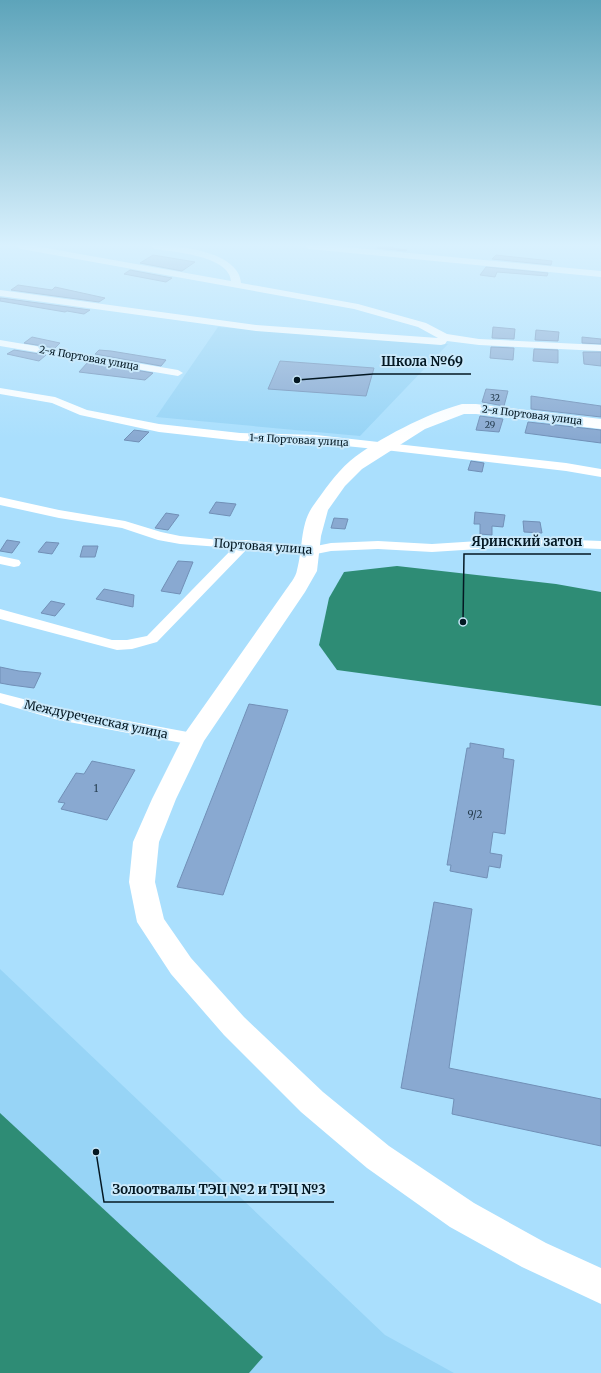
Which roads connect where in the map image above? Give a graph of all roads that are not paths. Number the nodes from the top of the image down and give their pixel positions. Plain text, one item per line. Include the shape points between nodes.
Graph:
1 (125, 310) edge
2 (369, 310) edge
3 (443, 340) junction
4 (0, 343) edge
5 (601, 348) edge
6 (178, 373) dead end
7 (0, 391) edge
8 (601, 424) edge
9 (385, 446) junction
10 (601, 472) edge
11 (0, 502) edge
12 (245, 544) junction
13 (601, 546) edge
14 (310, 551) junction
15 (0, 560) edge
16 (14, 563) dead end
17 (0, 614) edge
18 (0, 698) edge
19 (193, 739) junction
20 (601, 1286) edge

1 - 3 street via 256,328
2 - 3 street via 422,325
3 - 5 street
4 - 6 street, 2-я Портовая улица
7 - 9 street, 1-я Портовая улица via 55,400 84,413 159,428 240,437
8 - 9 street, 2-я Портовая улица via 483,409 462,409 419,426
9 - 10 street, 1-я Портовая улица
9 - 14 street via 356,465 339,482 319,510
11 - 12 street, Портовая улица via 125,525 180,540
12 - 14 street, Портовая улица
12 - 17 street via 152,639 136,644 112,645
13 - 14 street, Портовая улица via 524,542 432,548 331,546
14 - 19 street via 307,571 295,592
15 - 16 street
18 - 19 street, Междуреченская улица via 58,714
19 - 20 street via 146,842 142,882 151,922 181,966 234,1026 312,1102 378,1157 462,1215 534,1255

